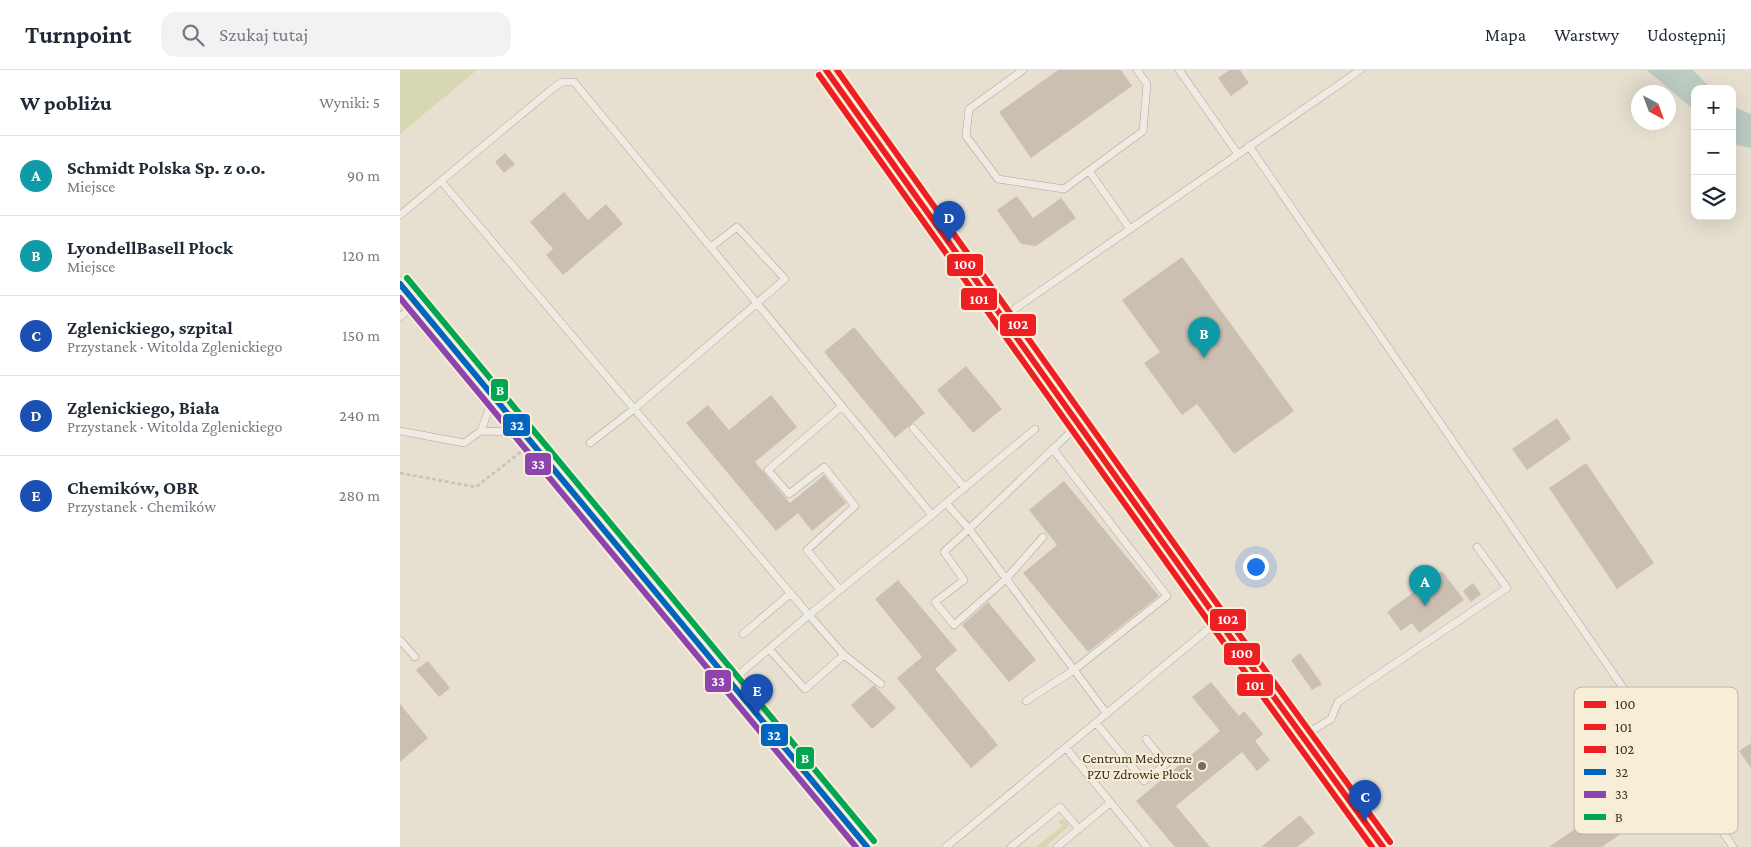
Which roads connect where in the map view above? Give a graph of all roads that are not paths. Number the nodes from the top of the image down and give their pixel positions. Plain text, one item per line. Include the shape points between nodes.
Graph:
1 (826, 70) edge
2 (1023, 70) edge
3 (1137, 70) edge
4 (1179, 70) edge
5 (1360, 70) edge
6 (1249, 146) junction
7 (1238, 154) junction
8 (1089, 171) junction
9 (441, 181) junction
10 (400, 215) edge
11 (1130, 228) junction
12 (711, 247) junction
13 (400, 284) edge
14 (757, 302) junction
15 (416, 304) junction
16 (1003, 317) junction
17 (400, 318) edge
18 (494, 397) junction
19 (842, 406) junction
20 (634, 409) junction
21 (1079, 424) junction
22 (913, 428) dead end
23 (1035, 429) dead end
24 (400, 431) edge
25 (481, 431) junction
26 (522, 432) junction
27 (590, 443) dead end
28 (1053, 449) junction
29 (965, 488) junction
30 (946, 504) junction
31 (932, 515) junction
32 (970, 529) junction
33 (1043, 537) dead end
34 (1477, 547) dead end
35 (1006, 579) junction
36 (840, 590) junction
37 (790, 593) junction
38 (809, 615) junction
39 (1218, 620) junction
40 (743, 634) dead end
41 (400, 640) edge
42 (769, 649) junction
43 (844, 655) junction
44 (416, 657) dead end
45 (1074, 670) junction
46 (730, 682) junction
47 (881, 684) dead end
48 (1623, 687) edge
49 (1026, 701) dead end
50 (1107, 714) junction
51 (1096, 723) junction
52 (1303, 737) junction
53 (1146, 739) dead end
54 (1066, 748) junction
55 (1110, 803) junction
56 (1079, 828) junction
57 (1724, 834) edge
58 (867, 847) edge
59 (946, 847) edge
60 (1011, 847) edge
61 (1056, 847) edge
62 (1147, 847) edge
63 (1384, 847) edge
64 (1733, 847) edge

1 - 16 street
2 - 8 lane via 969,109 966,136 998,179 1064,189
3 - 8 lane via 1147,84 1143,130
4 - 7 lane
5 - 6 lane
6 - 7 lane
6 - 48 lane
7 - 11 lane
8 - 11 lane
9 - 10 lane
9 - 12 lane via 557,85 574,82
9 - 20 lane
11 - 16 lane
12 - 14 lane
12 - 14 lane via 737,227 785,279
13 - 15 street
14 - 19 lane
14 - 20 lane
15 - 17 lane
15 - 18 street
16 - 21 street
18 - 25 lane
18 - 26 street
19 - 31 lane
19 - 36 lane via 768,470 789,494 824,467 856,506 807,550
20 - 27 lane
20 - 37 lane
21 - 28 lane
21 - 39 street
22 - 29 lane
23 - 29 lane
24 - 25 lane via 464,443
25 - 26 lane
26 - 46 street
28 - 32 lane
28 - 45 lane via 1167,596
29 - 30 lane
30 - 31 lane
30 - 32 lane
31 - 36 lane
32 - 35 lane
32 - 35 lane via 944,552 964,580 935,602 954,624
33 - 35 lane
34 - 52 lane via 1507,588 1338,702 1331,719
35 - 45 lane
36 - 38 lane
37 - 38 lane
37 - 40 lane
38 - 42 lane
38 - 43 lane
39 - 50 lane
39 - 52 street
41 - 44 lane
42 - 43 lane via 805,689
42 - 46 lane
43 - 47 lane
45 - 49 lane
45 - 50 lane
46 - 58 street
50 - 51 lane
51 - 53 lane via 1144,781 1166,764
51 - 54 lane
52 - 63 street
54 - 55 lane
54 - 59 lane
55 - 56 lane
55 - 62 lane
56 - 60 lane via 1060,807
56 - 61 lane
57 - 64 lane

